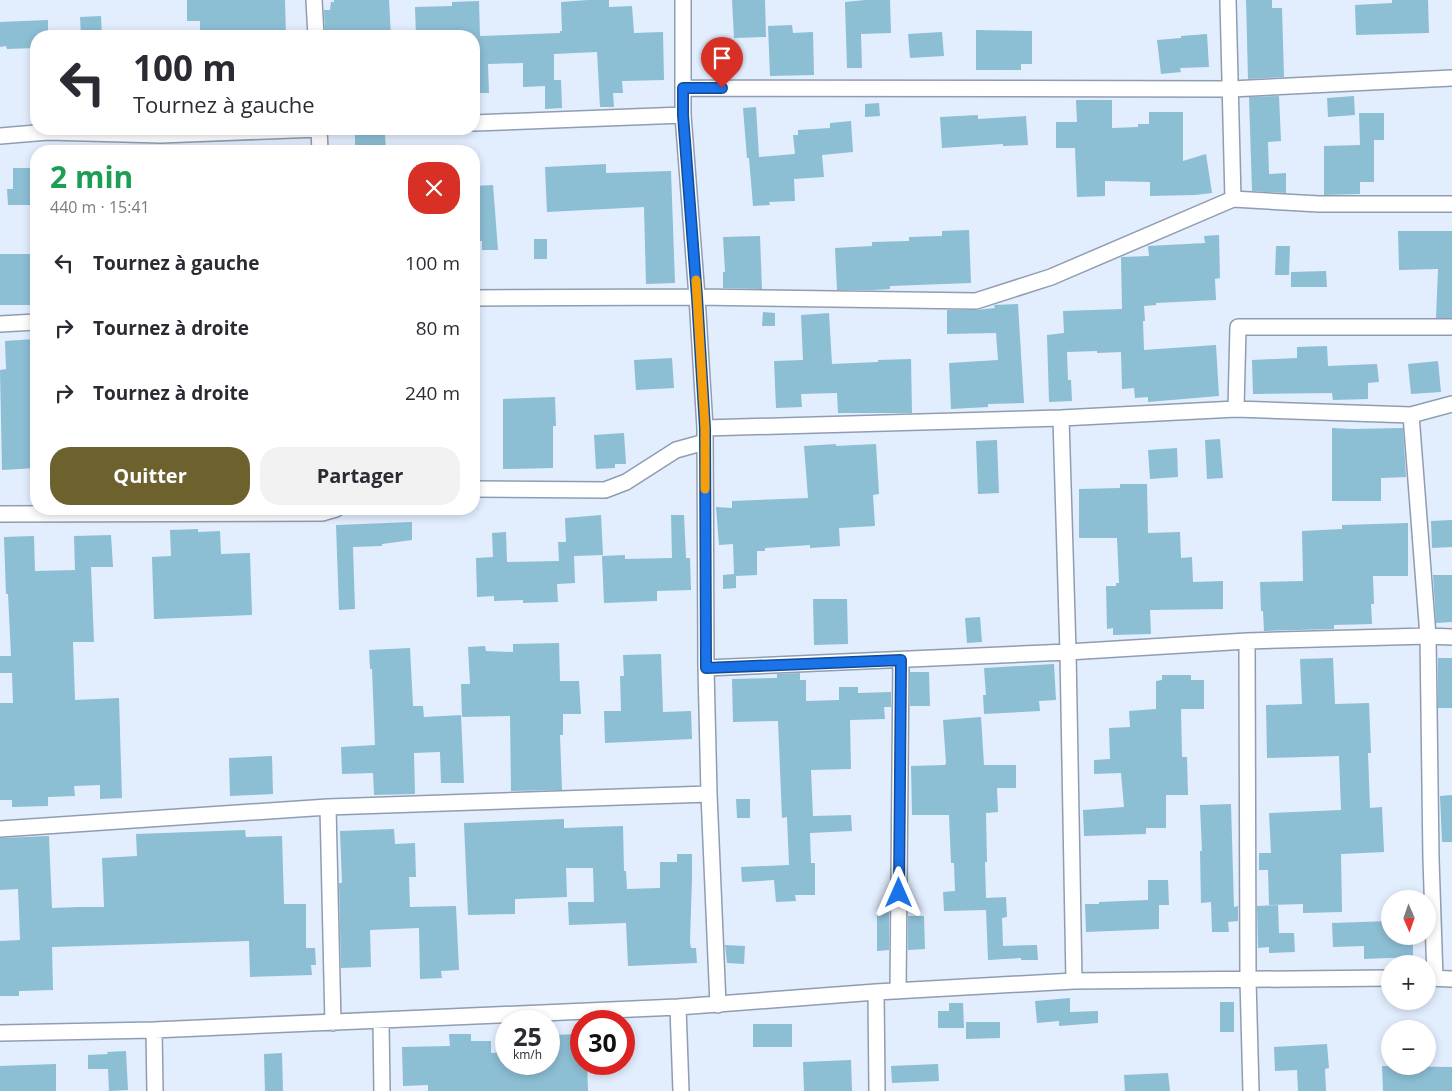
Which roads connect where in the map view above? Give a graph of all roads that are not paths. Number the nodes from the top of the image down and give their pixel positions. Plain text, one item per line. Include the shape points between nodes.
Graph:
1 (314, 0) edge
2 (683, 0) edge
3 (1228, 0) edge
4 (316, 30) edge
5 (1452, 78) edge
6 (683, 88) junction
7 (1231, 89) junction
8 (683, 115) junction
9 (480, 123) edge
10 (30, 134) edge
11 (0, 136) edge
12 (1233, 199) junction
13 (1452, 204) edge
14 (697, 297) junction
15 (480, 298) edge
16 (30, 322) edge
17 (0, 324) edge
18 (1452, 327) edge
19 (1452, 404) edge
20 (1236, 409) junction
21 (1411, 415) junction
22 (1061, 418) junction
23 (705, 435) junction
24 (480, 490) edge
25 (0, 514) edge
26 (30, 514) edge
27 (1428, 636) junction
28 (1452, 637) edge
29 (1246, 641) junction
30 (1068, 652) junction
31 (901, 660) junction
32 (706, 668) junction
33 (709, 794) junction
34 (328, 807) junction
35 (0, 829) edge
36 (1431, 955) edge
37 (1381, 978) edge
38 (1436, 978) edge
39 (1452, 978) edge
40 (1248, 980) junction
41 (1074, 981) junction
42 (898, 991) junction
43 (876, 992) junction
44 (718, 1005) junction
45 (678, 1008) junction
46 (381, 1021) junction
47 (333, 1023) junction
48 (154, 1030) junction
49 (0, 1033) edge
50 (154, 1091) edge
51 (382, 1091) edge
52 (681, 1091) edge
53 (877, 1091) edge
54 (1251, 1091) edge

1 - 4 street
2 - 6 street
3 - 7 street
5 - 7 street
6 - 7 street
6 - 8 street
7 - 12 street
8 - 9 street
8 - 14 street
10 - 11 street
12 - 13 street via 1319,204
12 - 14 street via 1052,277 976,301
14 - 15 street
14 - 23 street
16 - 17 street
18 - 20 street via 1238,327
19 - 21 street
20 - 21 street
20 - 22 street
21 - 27 street
22 - 23 street
22 - 30 street
23 - 24 street via 626,482 605,490
23 - 32 street
25 - 26 street
27 - 28 street
27 - 29 street
27 - 36 street
29 - 30 street
29 - 40 street
30 - 31 street
30 - 41 street
31 - 32 street
31 - 42 street
32 - 33 street
33 - 34 street
33 - 44 street
34 - 35 street
34 - 47 street
37 - 40 street
38 - 39 street
40 - 41 street
40 - 54 street
41 - 42 street
42 - 43 street
43 - 44 street
43 - 53 street
44 - 45 street
45 - 46 street
45 - 52 street
46 - 47 street
46 - 51 street
47 - 48 street
48 - 49 street
48 - 50 street

